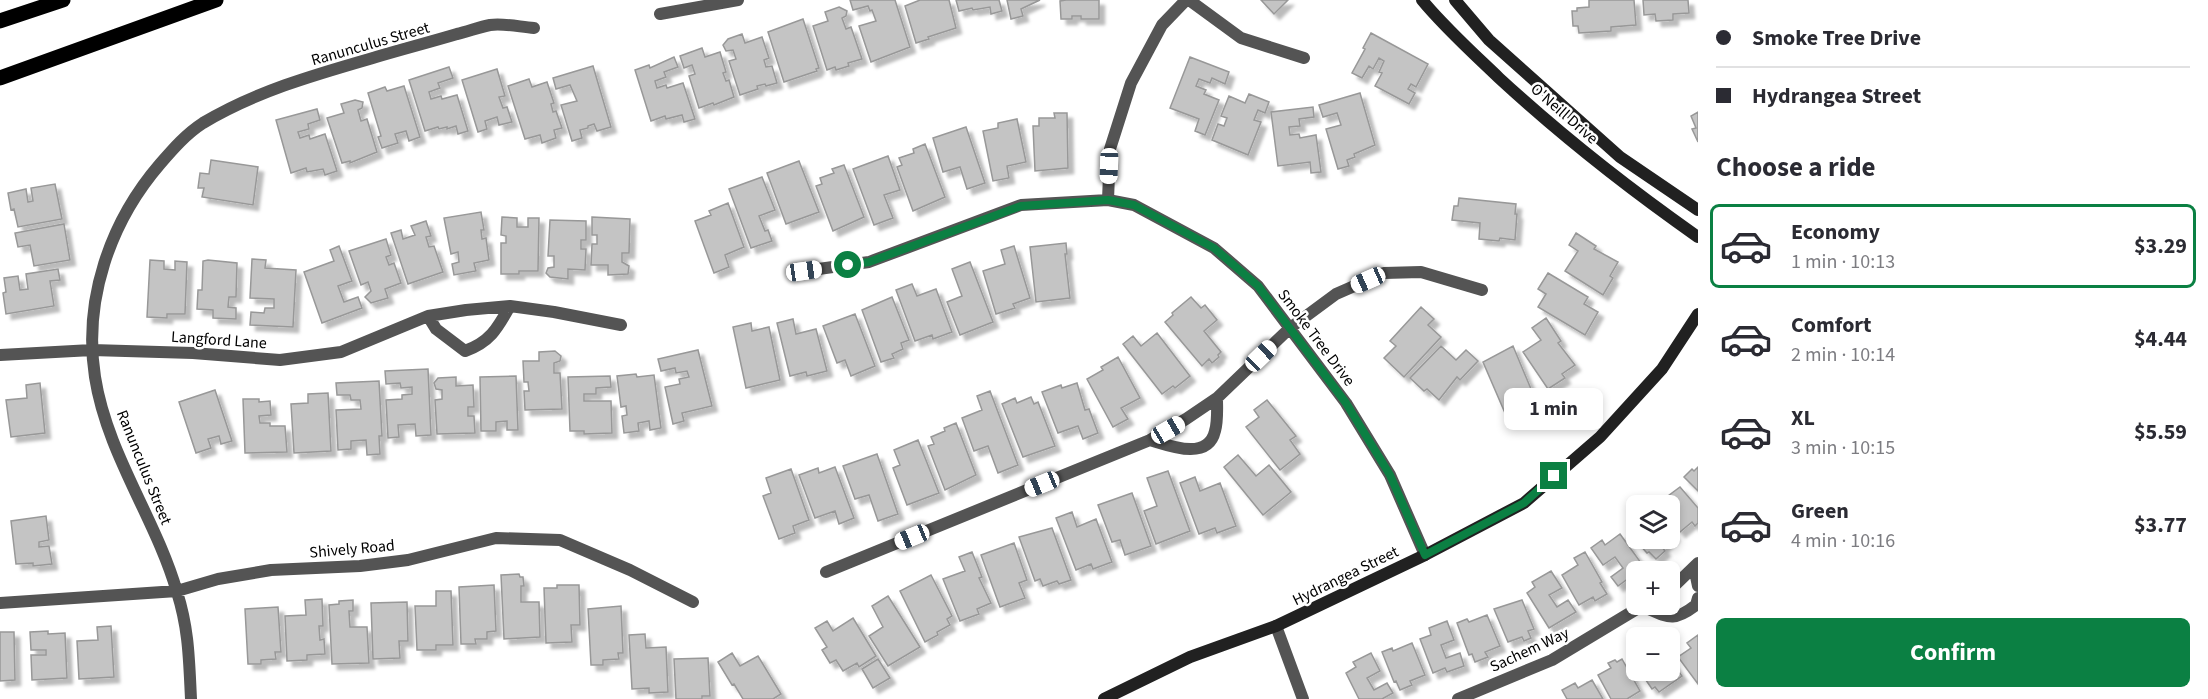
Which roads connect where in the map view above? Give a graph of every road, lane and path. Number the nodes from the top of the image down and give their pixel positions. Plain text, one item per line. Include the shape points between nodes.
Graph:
1 (63, 0) edge
2 (216, 0) edge
3 (738, 0) edge
4 (1188, 0) edge
5 (1422, 0) edge
6 (1455, 0) edge
7 (660, 14) dead end
8 (0, 21) edge
9 (534, 28) dead end
10 (1304, 58) dead end
11 (0, 78) edge
12 (1108, 200) junction
13 (1698, 210) edge
14 (1698, 237) edge
15 (804, 271) dead end
16 (1482, 290) dead end
17 (510, 306) junction
18 (1698, 314) edge
19 (428, 316) junction
20 (621, 325) dead end
21 (1290, 328) junction
22 (92, 350) junction
23 (0, 355) edge
24 (1217, 398) junction
25 (1150, 440) junction
26 (1425, 555) junction
27 (1696, 565) edge
28 (826, 572) dead end
29 (1680, 580) edge
30 (1698, 586) edge
31 (177, 591) junction
32 (1698, 598) edge
33 (693, 602) dead end
34 (0, 603) edge
35 (1627, 615) edge
36 (1664, 615) edge
37 (1276, 626) junction
38 (191, 699) edge
39 (1104, 699) edge
40 (1303, 699) edge
41 (1458, 699) edge

1 - 8 main road
2 - 11 main road
3 - 7 street
4 - 10 street via 1241,38
4 - 12 street via 1162,25 1131,83 1110,149
5 - 14 street, O'Neill Drive via 1539,114 1613,176
6 - 13 street, O'Neill Drive via 1489,40 1620,157
9 - 22 street, Ranunculus Street via 490,25 337,68 256,95 200,125 155,169 120,225 104,261 94,303
12 - 15 street, Smoke Tree Drive via 1021,206 869,262
12 - 21 street, Smoke Tree Drive via 1134,205 1214,248 1258,286
16 - 21 street via 1421,273 1384,273 1336,294
17 - 19 street, Langford Lane
17 - 19 street via 496,330 481,345 465,351 436,329
17 - 20 street, Langford Lane
18 - 26 street, Hydrangea Street via 1662,369 1600,437 1524,503
19 - 22 street, Langford Lane via 341,352 280,360
21 - 24 street
21 - 26 street, Smoke Tree Drive via 1346,403 1390,475
22 - 23 street, Langford Lane
22 - 31 street, Ranunculus Street via 106,419
24 - 25 street
24 - 25 street via 1215,430 1206,445 1191,450
25 - 28 street
26 - 37 street, Hydrangea Street
27 - 29 street
27 - 30 street
31 - 33 street, Shively Road via 271,570 408,560 496,538 560,540
31 - 34 street, Shively Road
31 - 38 street, Ranunculus Street via 189,638
32 - 36 street, Sachem Way via 1696,605 1682,616
35 - 41 street, Sachem Way via 1552,660
37 - 39 street, Hydrangea Street via 1190,657
37 - 40 street

